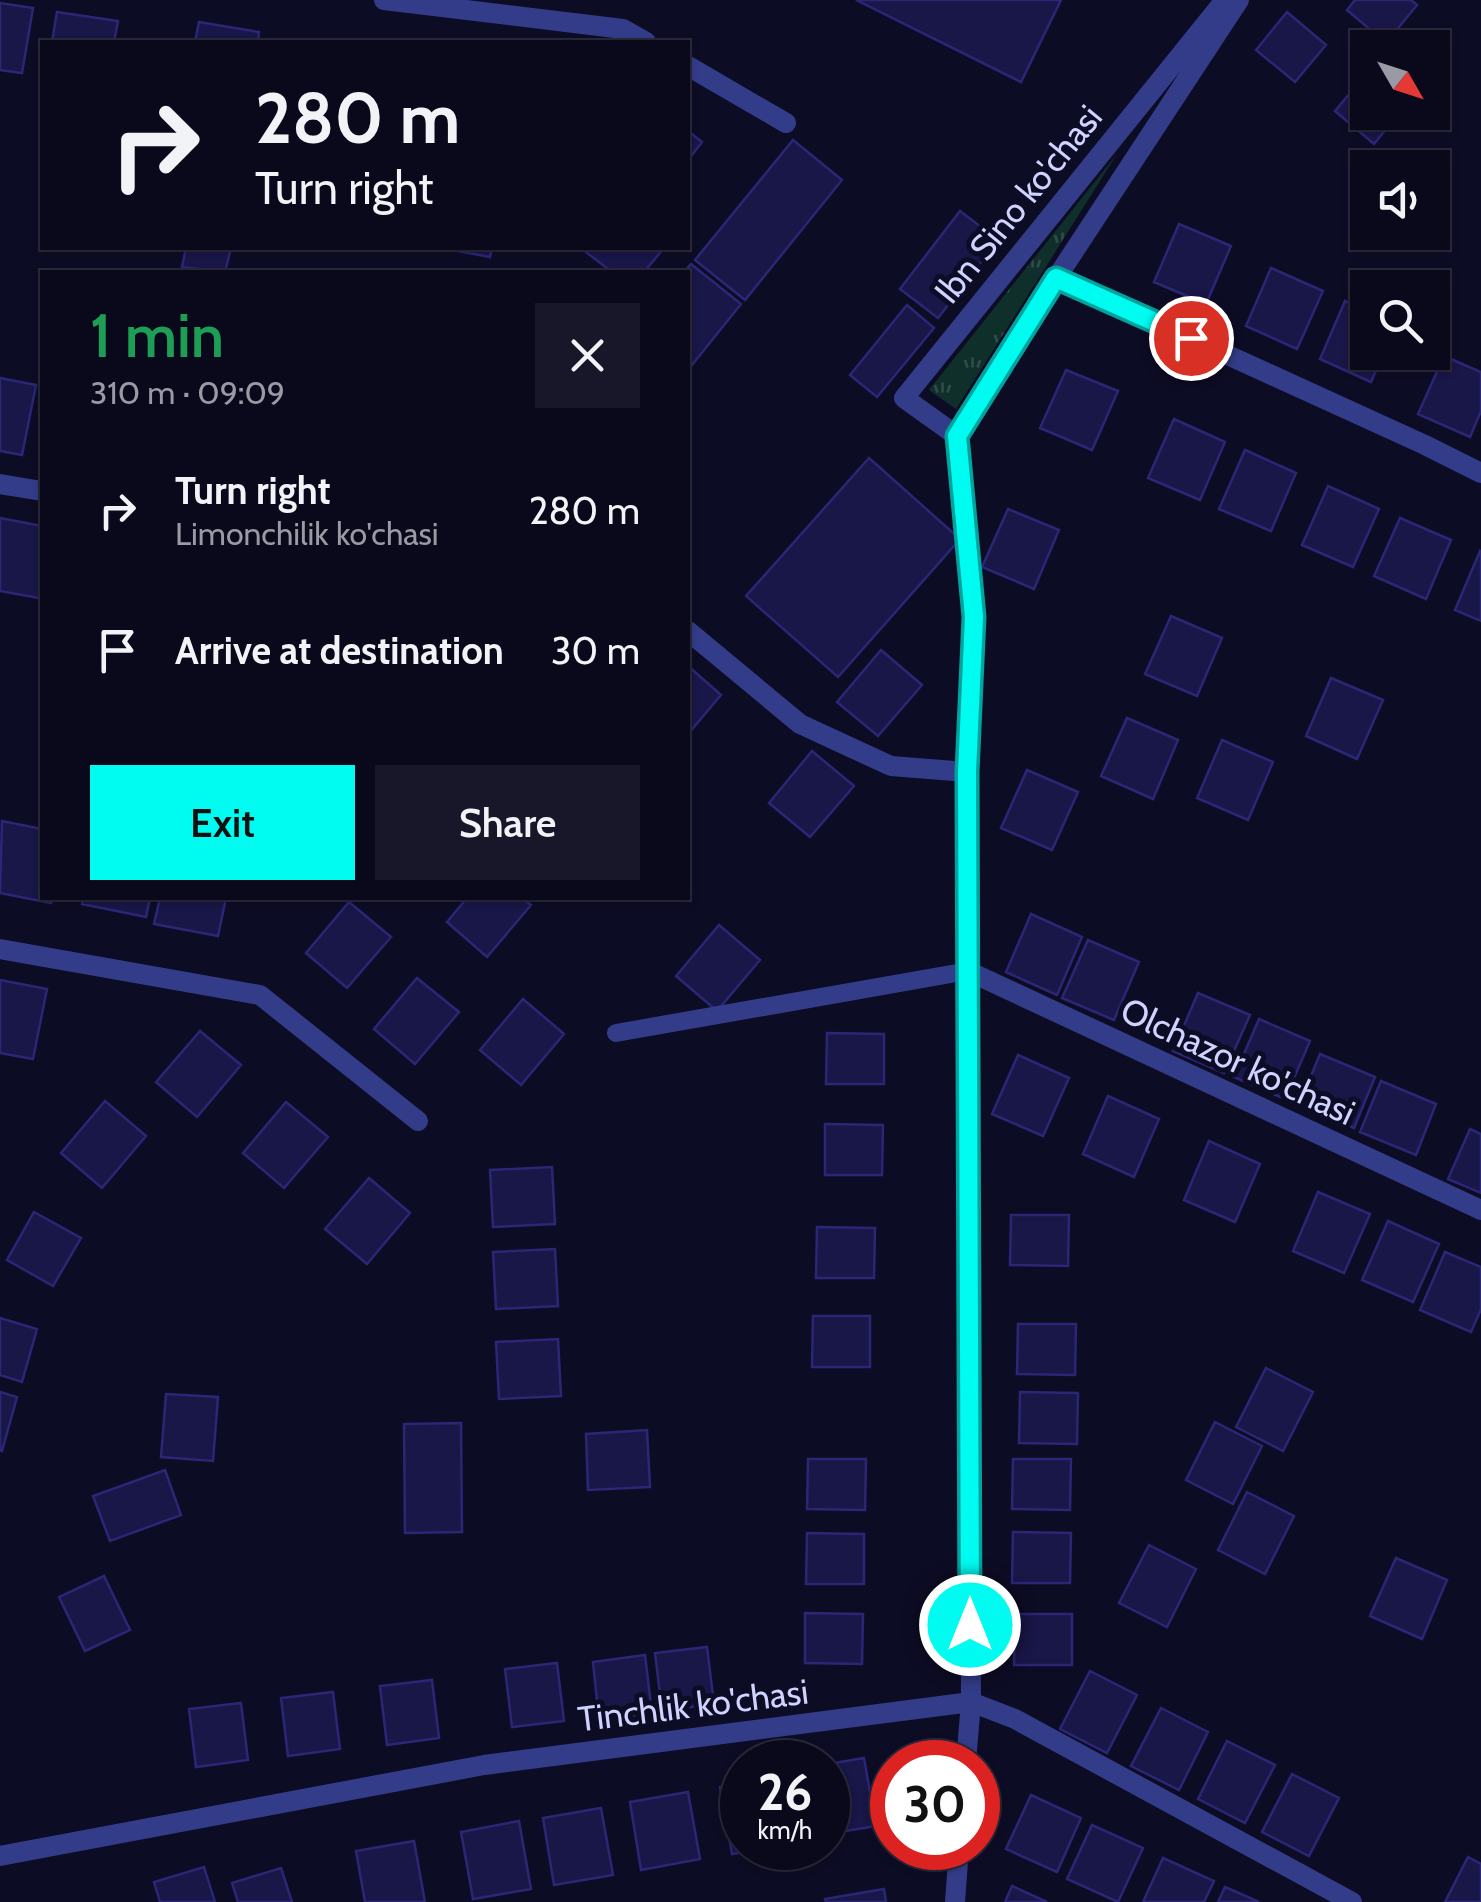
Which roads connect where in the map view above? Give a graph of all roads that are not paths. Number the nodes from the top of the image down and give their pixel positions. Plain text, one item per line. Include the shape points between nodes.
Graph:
1 (384, 0) edge
2 (1225, 0) edge
3 (1239, 0) edge
4 (642, 40) edge
5 (690, 67) edge
6 (786, 122) dead end
7 (1056, 278) junction
8 (957, 436) junction
9 (1481, 474) edge
10 (0, 484) edge
11 (40, 491) edge
12 (690, 633) edge
13 (967, 772) junction
14 (0, 949) edge
15 (968, 972) junction
16 (616, 1033) dead end
17 (418, 1121) dead end
18 (1481, 1210) edge
19 (970, 1702) junction
20 (967, 1740) edge
21 (0, 1856) edge
22 (957, 1870) edge
23 (954, 1902) edge
24 (1352, 1902) edge

1 - 4 street via 623,29
2 - 8 street, Ibn Sino ko'chasi via 904,398
3 - 7 street, Ibn Sino ko'chasi
5 - 6 street
7 - 8 street, Ibn Sino ko'chasi
7 - 9 street
8 - 13 street via 974,617
10 - 11 street
12 - 13 street via 800,724 890,766
13 - 15 street
14 - 17 street via 260,995
15 - 16 lane
15 - 18 street, Olchazor ko'chasi
15 - 19 street
19 - 20 street
19 - 21 street, Tinchlik ko'chasi via 484,1766
19 - 24 street, Tinchlik ko'chasi via 1015,1719
22 - 23 street

